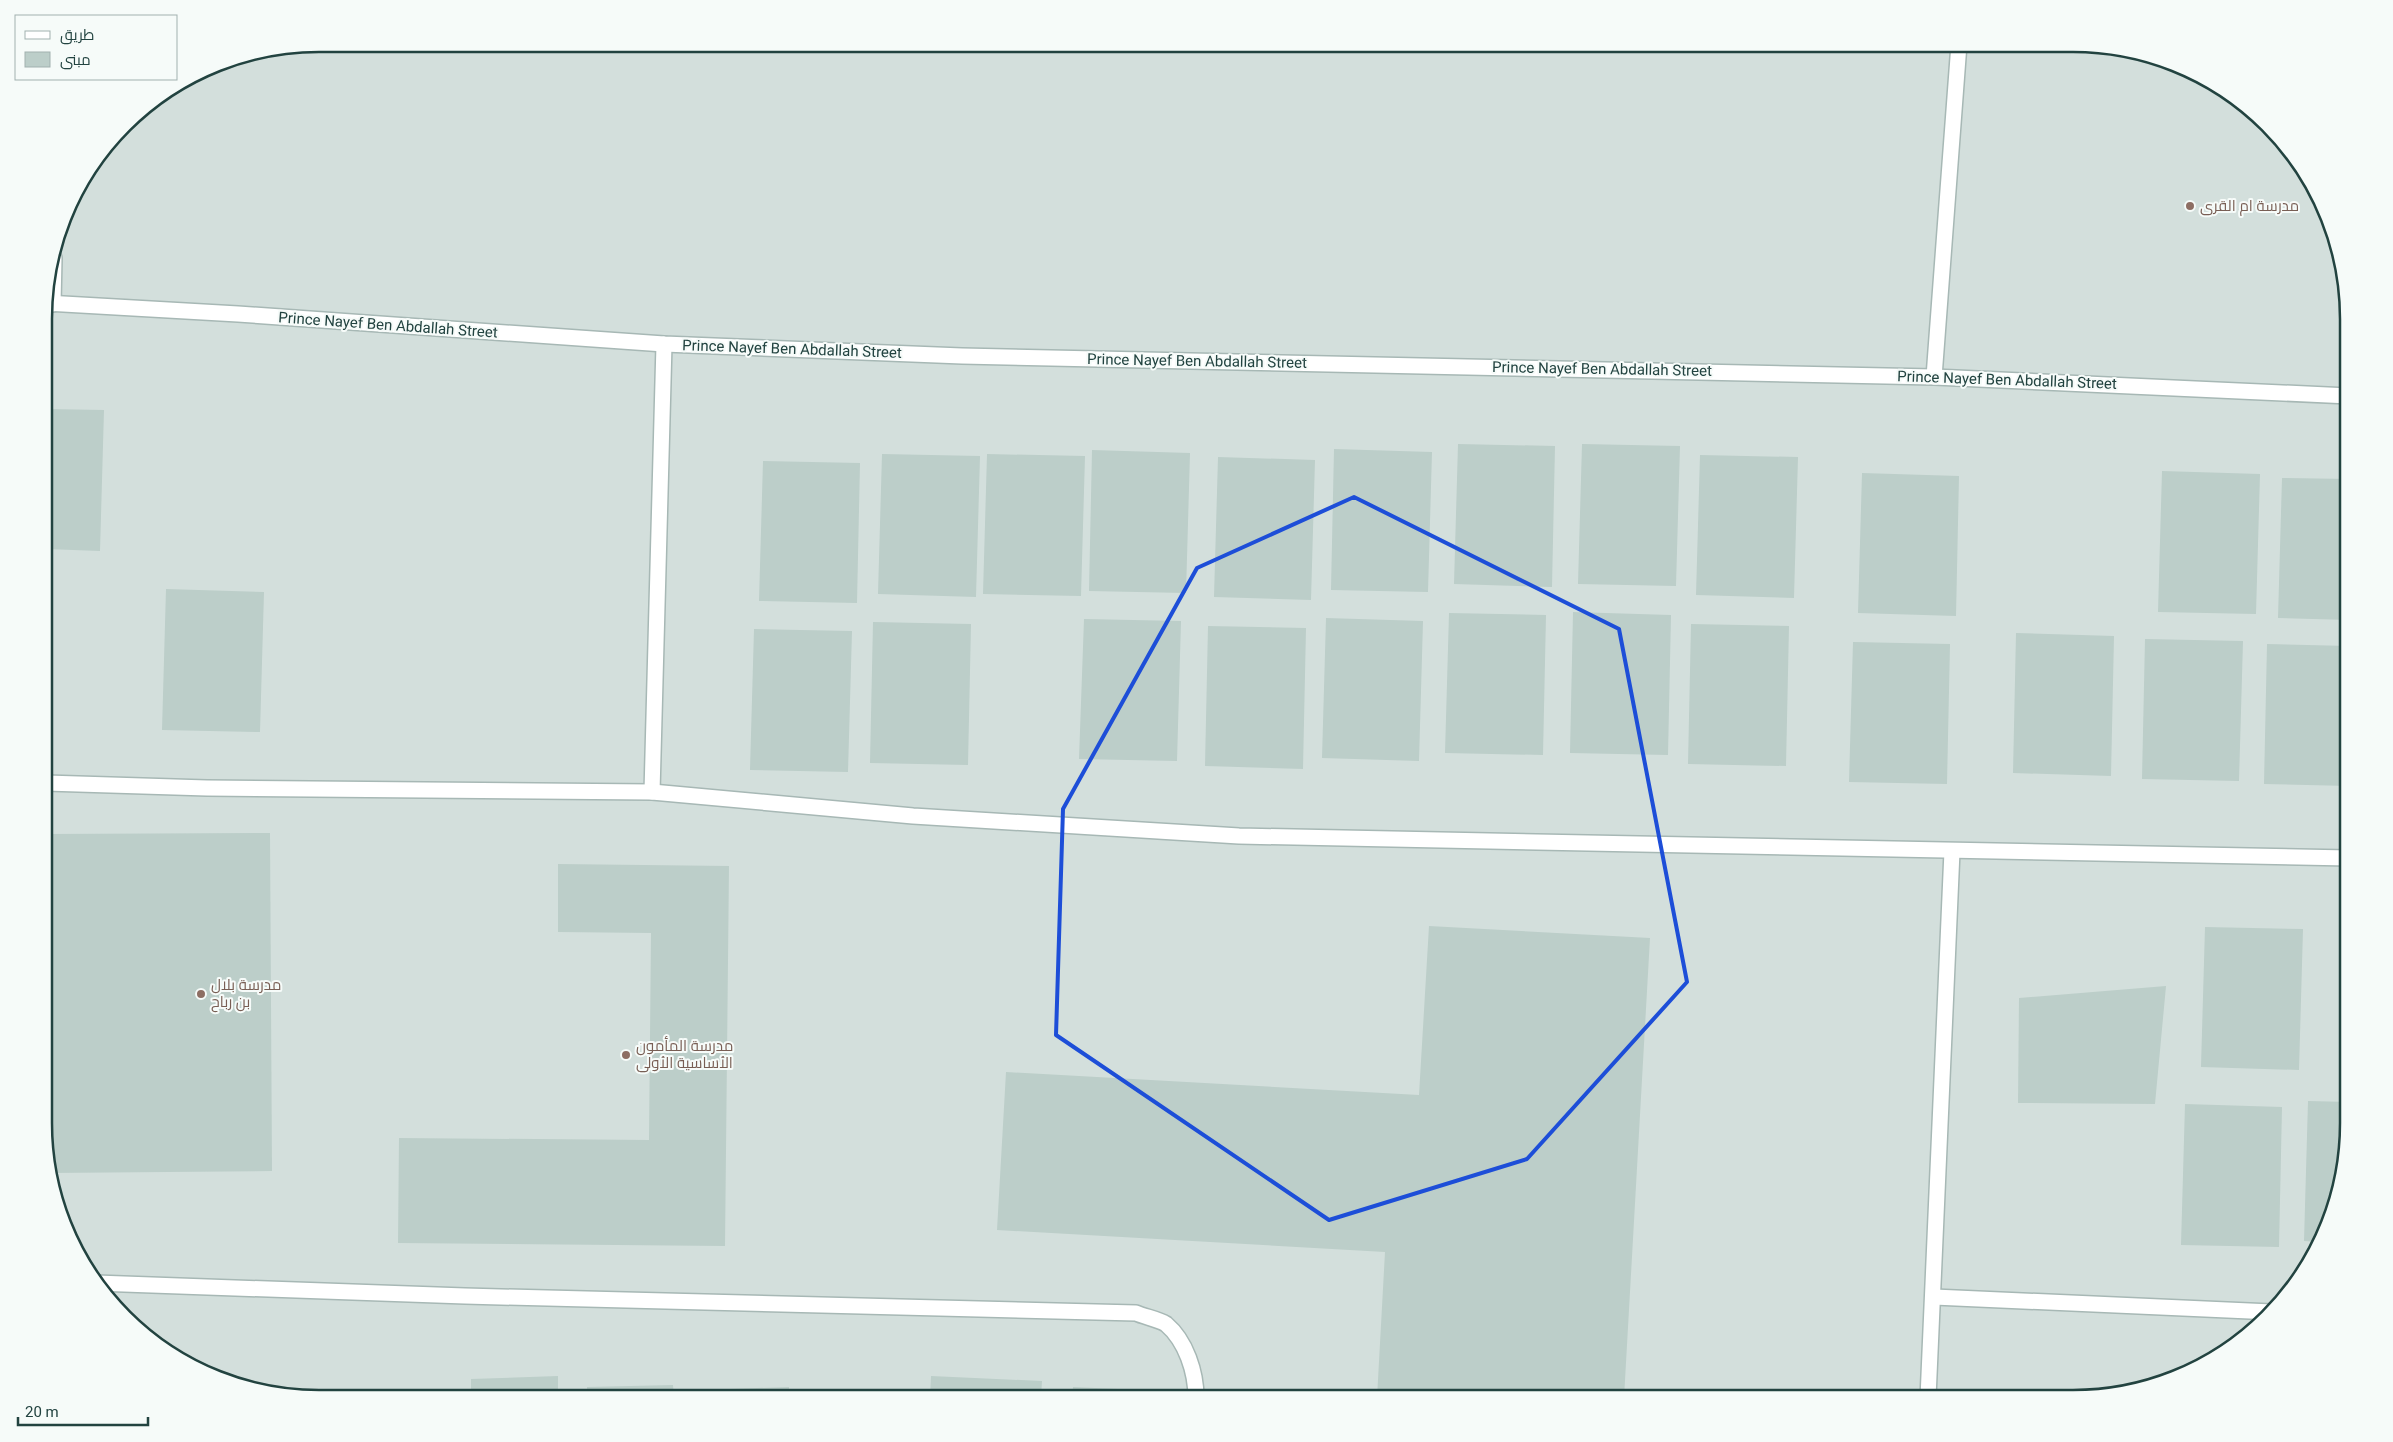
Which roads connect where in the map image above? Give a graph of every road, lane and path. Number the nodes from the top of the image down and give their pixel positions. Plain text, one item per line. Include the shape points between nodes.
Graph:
1 (1958, 52) edge
2 (53, 303) edge
3 (664, 344) junction
4 (1934, 376) junction
5 (2340, 396) edge
6 (53, 783) edge
7 (652, 792) junction
8 (1952, 851) junction
9 (2340, 858) edge
10 (107, 1283) edge
11 (1934, 1297) junction
12 (2261, 1312) edge
13 (1195, 1390) edge
14 (1928, 1390) edge

1 - 4 street
2 - 3 street, Prince Nayef Ben Abdallah Street
3 - 4 street, Prince Nayef Ben Abdallah Street via 962,356
3 - 7 street
4 - 5 street, Prince Nayef Ben Abdallah Street
6 - 7 street via 207,788
7 - 8 street via 913,816 1239,836
8 - 9 street
8 - 11 street
10 - 13 street via 1136,1313 1165,1324 1182,1344 1190,1362
11 - 12 street
11 - 14 street

